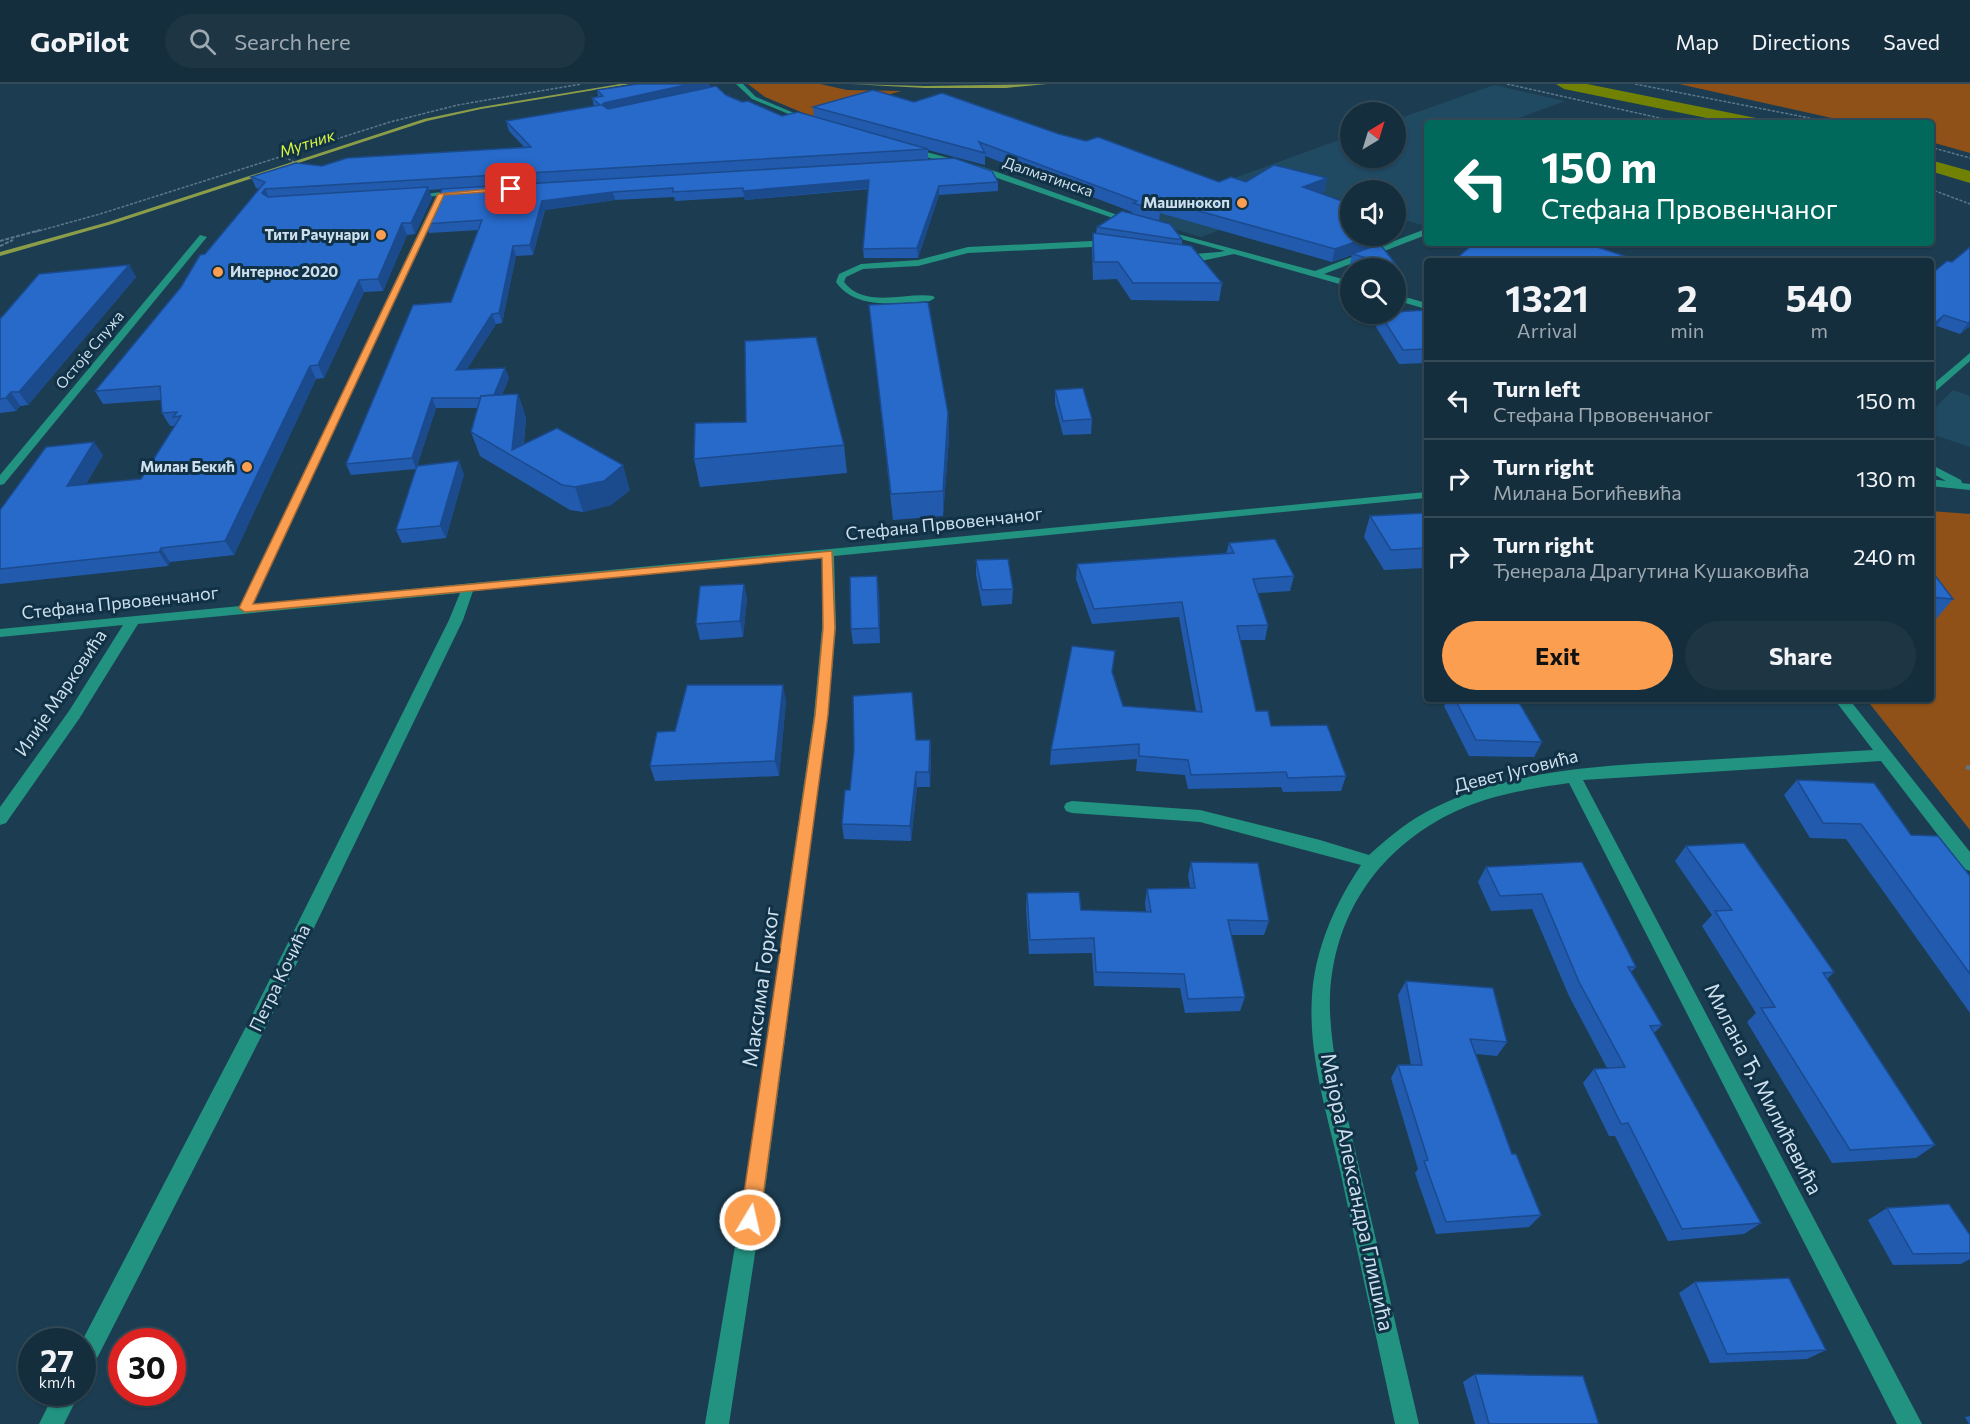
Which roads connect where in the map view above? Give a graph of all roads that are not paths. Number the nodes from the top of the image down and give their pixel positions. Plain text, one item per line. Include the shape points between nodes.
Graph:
1 (738, 87) edge
2 (820, 124) edge
3 (897, 146) edge
4 (954, 162) junction
5 (919, 164) edge
6 (464, 192) edge
7 (441, 194) junction
8 (397, 196) edge
9 (1146, 226) edge
10 (1155, 229) edge
11 (1424, 232) edge
12 (204, 237) dead end
13 (1119, 247) edge
14 (1234, 252) junction
15 (1173, 257) edge
16 (1314, 274) junction
17 (1340, 281) edge
18 (930, 298) dead end
19 (1406, 300) edge
20 (1424, 305) edge
21 (1970, 356) edge
22 (1934, 389) edge
23 (1934, 469) edge
24 (0, 482) edge
25 (1934, 483) edge
26 (1968, 487) edge
27 (1424, 495) edge
28 (828, 554) junction
29 (468, 587) junction
30 (245, 608) junction
31 (134, 619) junction
32 (0, 633) edge
33 (1843, 702) edge
34 (1885, 755) junction
35 (1574, 776) junction
36 (1072, 807) dead end
37 (0, 819) edge
38 (1372, 862) junction
39 (1970, 864) edge
40 (96, 1338) edge
41 (61, 1406) edge
42 (51, 1424) edge
43 (717, 1424) edge
44 (1407, 1424) edge
45 (1910, 1424) edge

1 - 2 street via 754,98
3 - 4 street, Далматинска
4 - 5 street
4 - 9 street, Далматинска
6 - 7 street
7 - 8 street
7 - 30 street
10 - 14 street
11 - 16 street
12 - 24 street, Остоје Спужа
13 - 18 street via 1092,244 968,250 918,263 861,267 842,276 840,282 847,292 870,299
14 - 15 street via 1201,258
14 - 16 street
16 - 17 street
19 - 20 street
21 - 22 street
23 - 26 street
25 - 26 street
27 - 28 street, Стефана Првовенчаног
28 - 29 street, Стефана Првовенчаног
28 - 43 street, Максима Горког via 829,628 821,715 757,1175
29 - 30 street, Стефана Првовенчаног
29 - 40 street, Петра Кочића via 456,620 257,1025
30 - 31 street, Стефана Првовенчаног
31 - 32 street, Стефана Првовенчаног
31 - 37 street, Илије Марковића via 74,715
33 - 34 street
34 - 35 street, Девет Југовића
34 - 39 street
35 - 38 street, Девет Југовића via 1470,800 1431,815 1404,830
35 - 45 street, Милана Ђ. Милићевића
36 - 38 street via 1200,816
38 - 44 street, Мајора Александра Глишића via 1359,880 1332,941 1323,975 1322,1010 1328,1073
41 - 42 street

